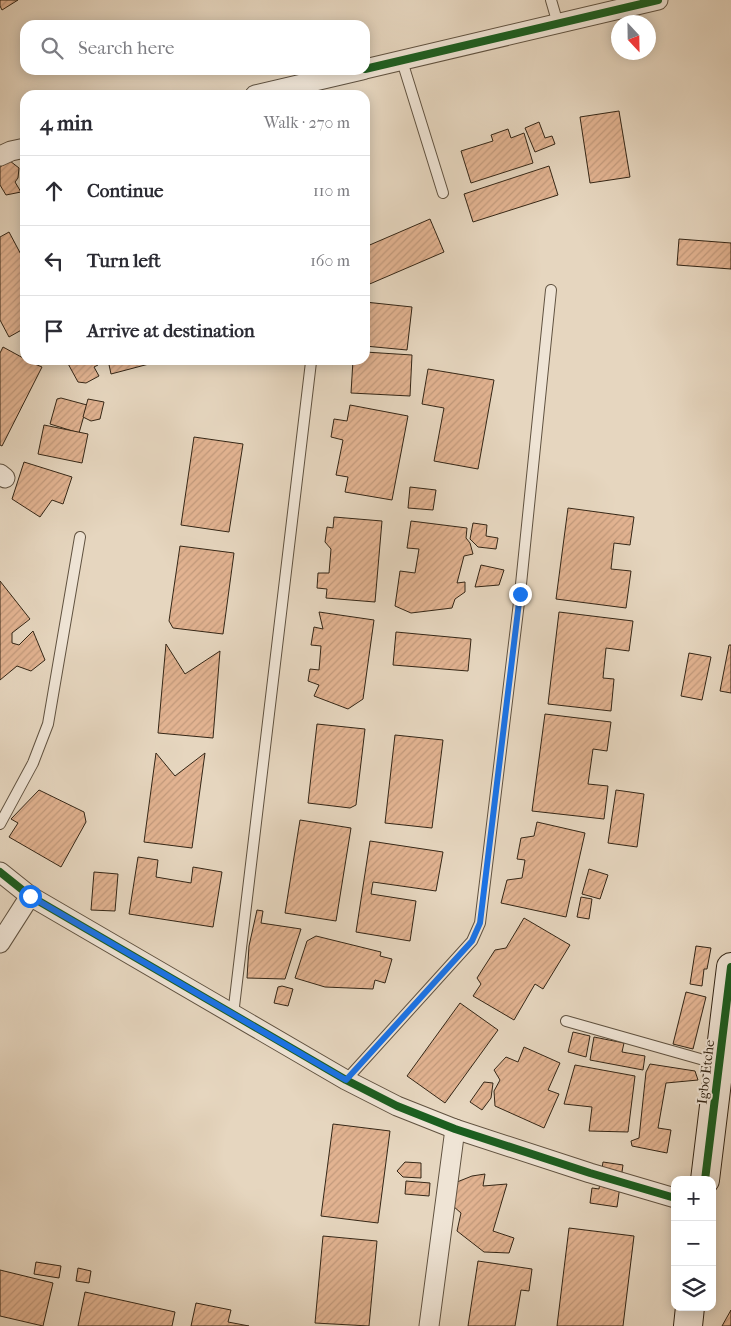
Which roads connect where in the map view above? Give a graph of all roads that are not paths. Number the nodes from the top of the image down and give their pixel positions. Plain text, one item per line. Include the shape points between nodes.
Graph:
1 (551, 0) edge
2 (658, 0) edge
3 (558, 24) junction
4 (402, 61) junction
5 (370, 69) edge
6 (342, 75) edge
7 (277, 90) edge
8 (20, 149) edge
9 (0, 156) edge
10 (443, 193) dead end
11 (551, 290) dead end
12 (311, 365) edge
13 (80, 537) dead end
14 (0, 824) edge
15 (0, 872) edge
16 (30, 896) junction
17 (0, 943) edge
18 (731, 967) edge
19 (233, 1015) junction
20 (566, 1021) dead end
21 (719, 1064) junction
22 (346, 1080) junction
23 (455, 1130) junction
24 (705, 1176) edge
25 (671, 1197) edge
26 (690, 1311) edge
27 (429, 1326) edge
28 (688, 1326) edge

1 - 3 lane
2 - 3 street
3 - 4 street
4 - 5 street
4 - 10 lane
6 - 7 street
8 - 9 street
11 - 22 lane via 520,594 480,923 472,941
12 - 19 lane
13 - 14 lane via 48,724 33,763
15 - 16 street
16 - 17 street
16 - 19 street
18 - 21 street, Igbo Etche
19 - 22 street
20 - 21 lane
21 - 24 street, Igbo Etche
22 - 23 street
23 - 25 street
23 - 27 street
26 - 28 street

